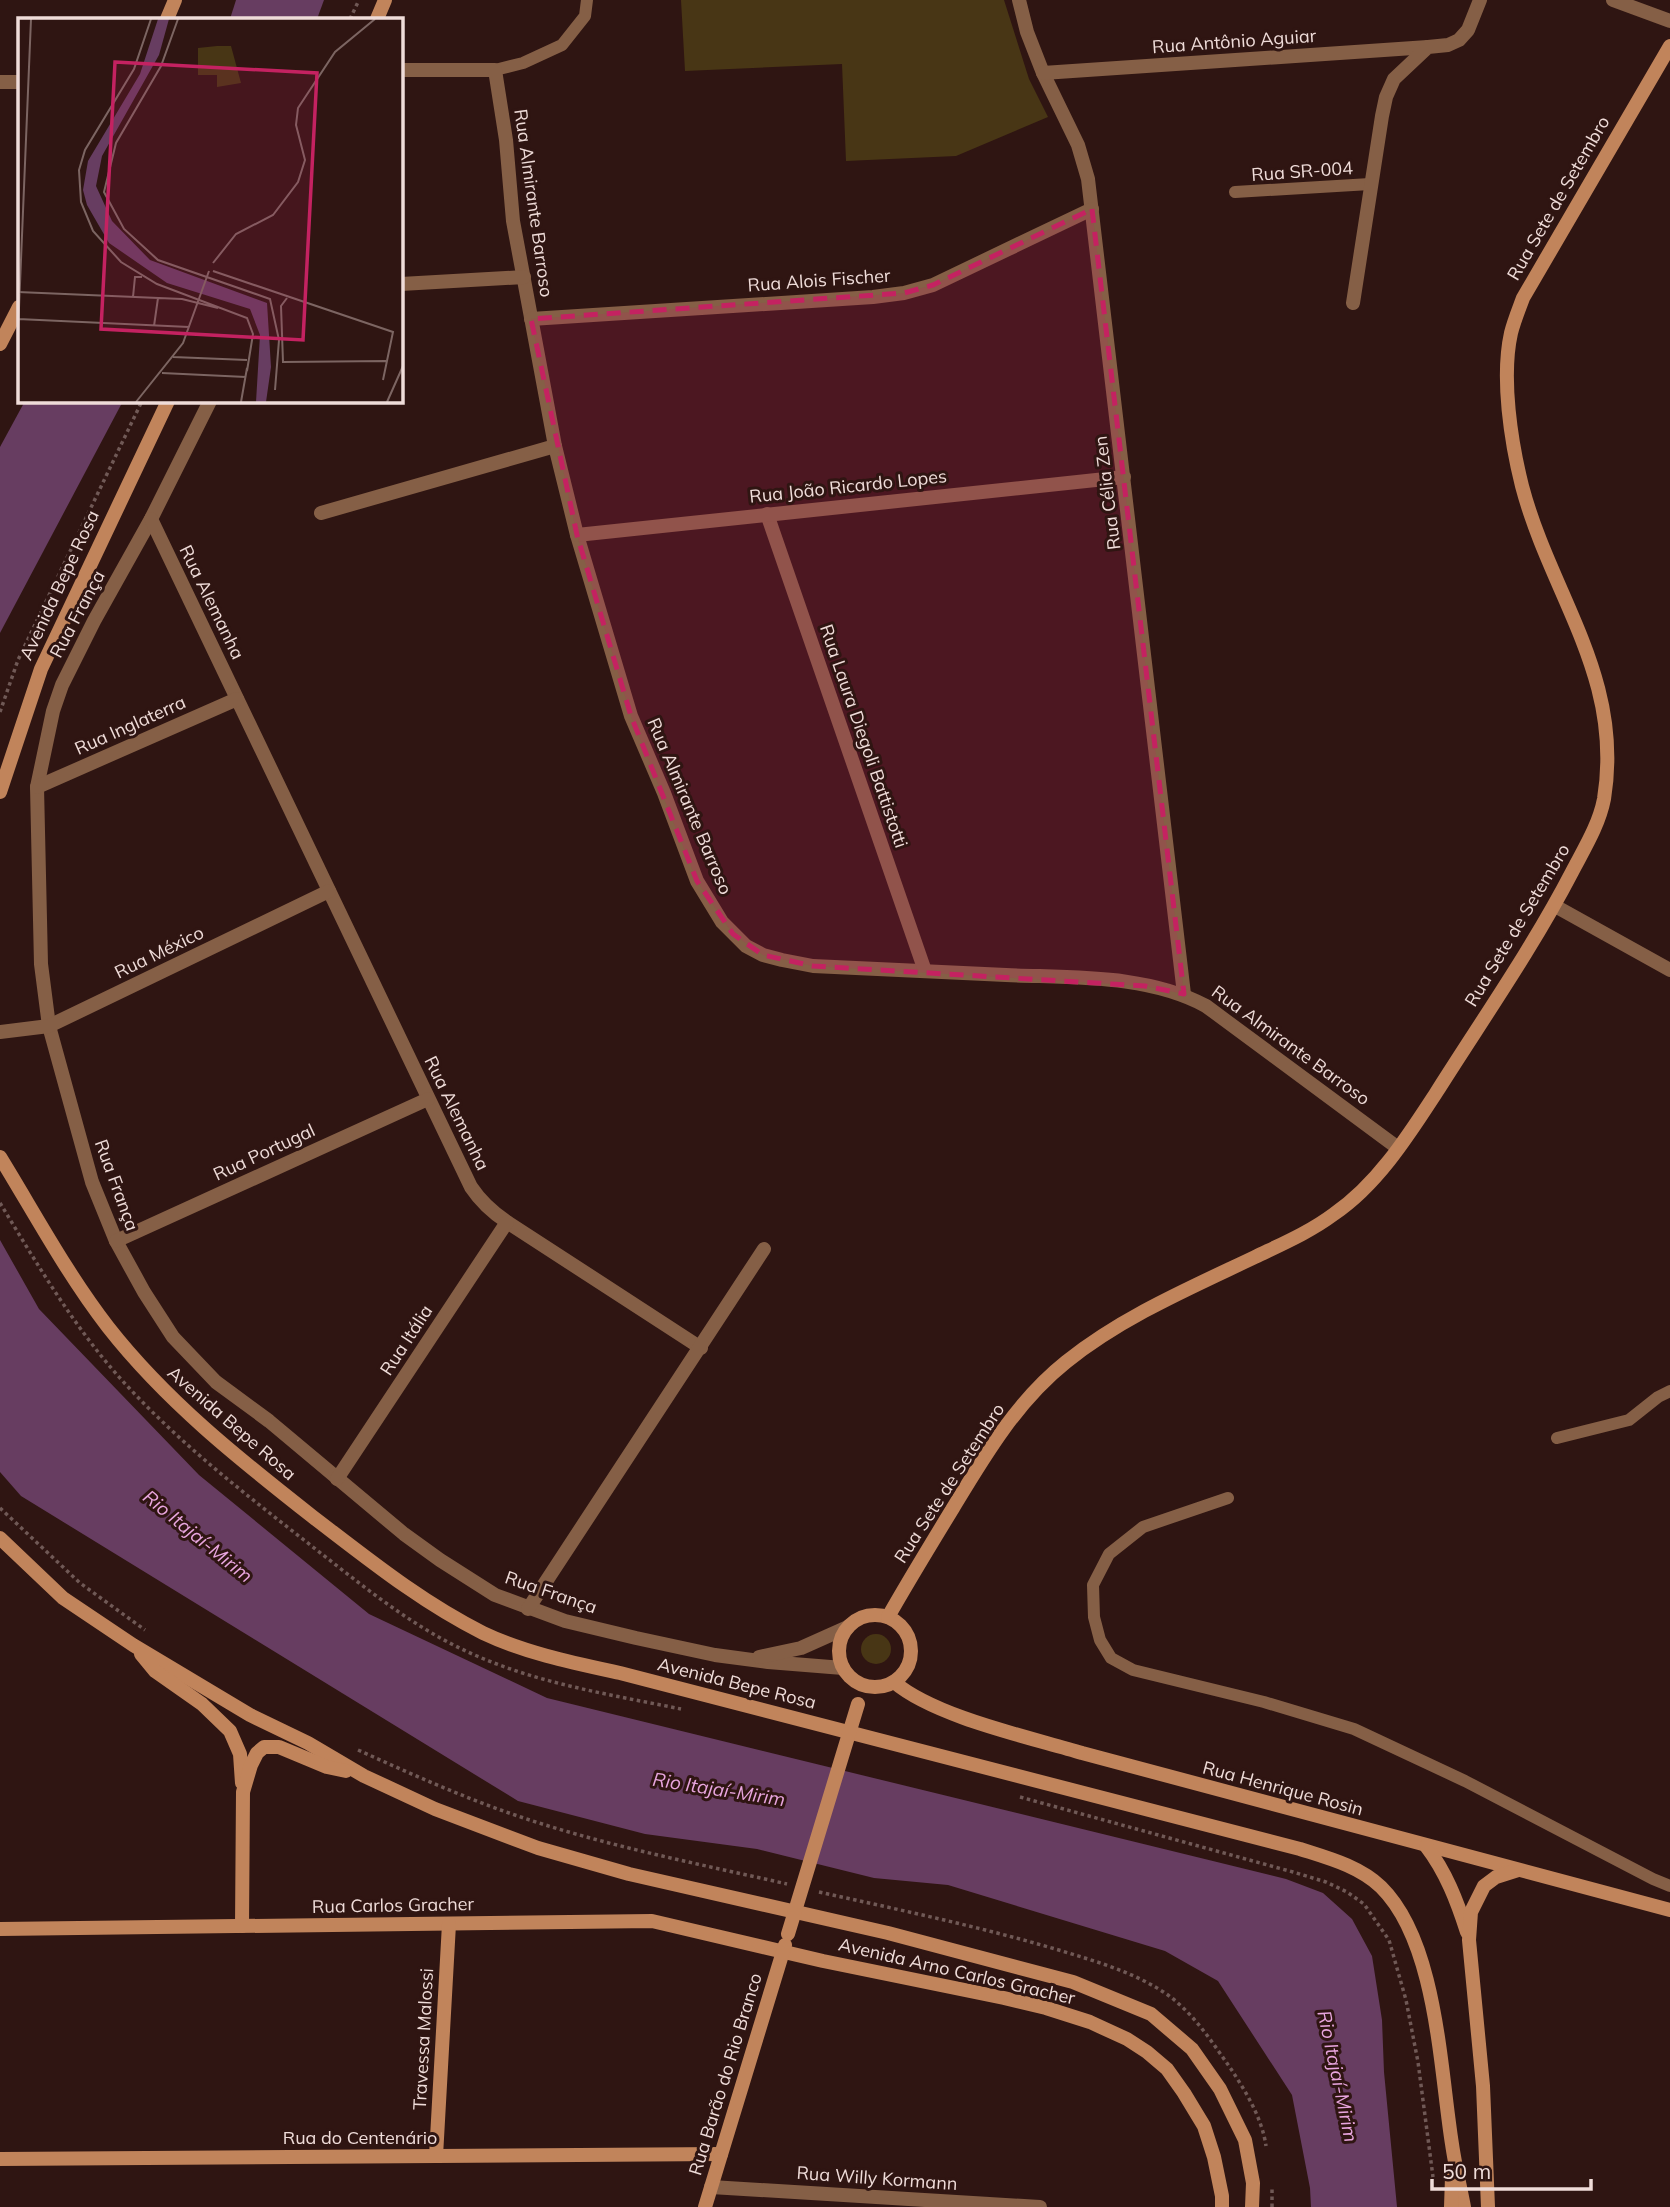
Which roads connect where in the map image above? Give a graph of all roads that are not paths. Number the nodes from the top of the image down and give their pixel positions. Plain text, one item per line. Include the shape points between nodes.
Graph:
1 (175, 0) edge
2 (385, 0) edge
3 (587, 0) edge
4 (1019, 0) edge
5 (1480, 0) edge
6 (1613, 0) edge
7 (167, 18) edge
8 (377, 18) edge
9 (1670, 21) edge
10 (1670, 46) edge
11 (1428, 47) junction
12 (495, 70) junction
13 (402, 71) edge
14 (1043, 73) junction
15 (0, 82) edge
16 (18, 82) edge
17 (1370, 184) junction
18 (1235, 192) dead end
19 (1092, 209) junction
20 (524, 277) junction
21 (402, 284) edge
22 (1353, 303) dead end
23 (18, 309) edge
24 (531, 318) junction
25 (0, 344) edge
26 (168, 402) edge
27 (210, 402) edge
28 (555, 446) junction
29 (1124, 477) junction
30 (321, 513) dead end
31 (767, 514) junction
32 (151, 519) junction
33 (577, 535) junction
34 (237, 699) junction
35 (37, 787) junction
36 (0, 792) edge
37 (329, 891) junction
38 (1555, 906) junction
39 (1670, 970) edge
40 (925, 971) junction
41 (1184, 994) junction
42 (49, 1026) junction
43 (0, 1032) edge
44 (428, 1099) junction
45 (1398, 1148) junction
46 (0, 1157) edge
47 (507, 1222) junction
48 (116, 1241) junction
49 (764, 1249) dead end
50 (701, 1348) junction
51 (1670, 1391) edge
52 (1557, 1438) dead end
53 (337, 1479) junction
54 (1228, 1498) dead end
55 (0, 1538) edge
56 (528, 1609) junction
57 (888, 1617) junction
58 (848, 1627) junction
59 (133, 1645) junction
60 (747, 1659) junction
61 (843, 1668) junction
62 (894, 1682) junction
63 (864, 1685) junction
64 (364, 1776) junction
65 (243, 1792) junction
66 (1426, 1846) junction
67 (1518, 1870) junction
68 (1670, 1887) edge
69 (1667, 1909) edge
70 (449, 1924) junction
71 (242, 1926) junction
72 (0, 1929) edge
73 (1469, 1940) junction
74 (783, 1952) junction
75 (1452, 2144) junction
76 (721, 2154) junction
77 (436, 2156) junction
78 (0, 2159) edge
79 (711, 2187) junction
80 (705, 2207) edge
81 (1040, 2207) edge
82 (1222, 2207) edge
83 (1252, 2207) edge
84 (1451, 2207) edge
85 (1464, 2207) edge
86 (1488, 2207) edge

1 - 7 main road
2 - 8 main road
3 - 12 lane via 584,16 562,45
4 - 14 street, Rua Célia Zen
5 - 11 street, Rua Antônio Aguiar via 1460,40
6 - 9 street
10 - 38 main road, Rua Sete de Setembro via 1542,263 1511,333 1509,401 1522,486 1593,670 1607,728 1603,802 1592,835
11 - 14 street, Rua Antônio Aguiar
11 - 17 street via 1394,79 1384,106
12 - 13 street
12 - 20 street, Rua Almirante Barroso
14 - 19 street, Rua Célia Zen via 1078,145
15 - 16 street
17 - 18 lane, Rua SR-004
17 - 22 street
19 - 24 street, Rua Alois Fischer via 933,285 904,293
19 - 29 street, Rua Célia Zen
20 - 21 street
20 - 24 street, Rua Almirante Barroso
23 - 25 main road
24 - 28 street, Rua Almirante Barroso
26 - 36 main road, Avenida Bepe Rosa via 41,669
27 - 32 street, Rua França
28 - 30 street
28 - 33 street, Rua Almirante Barroso
29 - 31 street, Rua João Ricardo Lopes
29 - 41 street, Rua Célia Zen
31 - 33 street, Rua João Ricardo Lopes
31 - 40 street, Rua Laura Diegoli Battistotti
32 - 34 street, Rua Alemanha
32 - 35 street, Rua França via 62,685
33 - 40 street, Rua Almirante Barroso via 631,716 697,881 722,922 746,946 782,960
34 - 35 street, Rua Inglaterra
34 - 37 street, Rua Alemanha
35 - 42 street, Rua França via 41,964
37 - 42 street, Rua México
37 - 44 street, Rua Alemanha
38 - 39 street
38 - 45 main road, Rua Sete de Setembro
40 - 41 street, Rua Almirante Barroso via 1115,981
41 - 45 street, Rua Almirante Barroso
42 - 43 street, Rua México
42 - 48 street, Rua França via 92,1182
44 - 47 street, Rua Alemanha via 475,1193
44 - 48 street, Rua Portugal
45 - 57 main road, Rua Sete de Setembro via 1364,1189 1336,1213 1101,1336 1038,1387 985,1456
46 - 75 main road, Avenida Bepe Rosa via 107,1325 190,1417 395,1581 486,1634 573,1662 1300,1849 1359,1871 1381,1887 1400,1912 1419,1952 1441,2057
47 - 50 street, Rua Alemanha
47 - 53 street, Rua Itália
48 - 53 street, Rua França via 173,1337 216,1382 269,1420
49 - 50 street
50 - 56 street
51 - 52 lane via 1629,1420
53 - 56 street, Rua França via 440,1560 495,1595
54 - 68 lane via 1143,1528 1109,1554 1093,1585 1094,1617 1111,1658 1133,1670 1354,1730 1465,1781
55 - 59 main road via 63,1598
56 - 60 street, Rua França via 636,1638
57 - 58 main road via 866,1616
57 - 62 main road via 911,1641 909,1664
58 - 60 street, Rua França via 801,1648
58 - 61 main road via 839,1647
59 - 64 main road
59 - 65 main road via 155,1671 202,1704 230,1731 240,1754
60 - 61 street, Rua França
61 - 63 main road
62 - 63 main road
62 - 66 main road, Rua Henrique Rosin via 916,1697 984,1724
63 - 74 main road, Rua Barão do Rio Branco, bridge
64 - 65 main road via 279,1747 264,1747 251,1765
64 - 83 main road via 538,1848 1073,1982 1151,2014 1192,2049 1220,2089 1245,2140
65 - 71 main road
66 - 67 main road, Rua Henrique Rosin
66 - 73 main road via 1451,1886
67 - 69 main road, Rua Henrique Rosin
67 - 73 main road via 1483,1886 1471,1912
68 - 69 lane
70 - 71 main road, Rua Carlos Gracher
70 - 74 main road, Rua Carlos Gracher via 653,1922
70 - 77 main road, Travessa Malossi
71 - 72 main road, Rua Carlos Gracher
73 - 86 main road via 1483,2086
74 - 76 main road, Rua Barão do Rio Branco
74 - 82 main road, Avenida Arno Carlos Gracher via 1046,2008 1127,2039 1167,2069 1204,2126
75 - 84 main road, Avenida Bepe Rosa
75 - 85 main road, Avenida Bepe Rosa
76 - 77 main road, Rua do Centenário
76 - 79 main road, Rua Barão do Rio Branco
77 - 78 main road, Rua do Centenário
79 - 80 main road, Rua Barão do Rio Branco
79 - 81 street, Rua Willy Kormann

